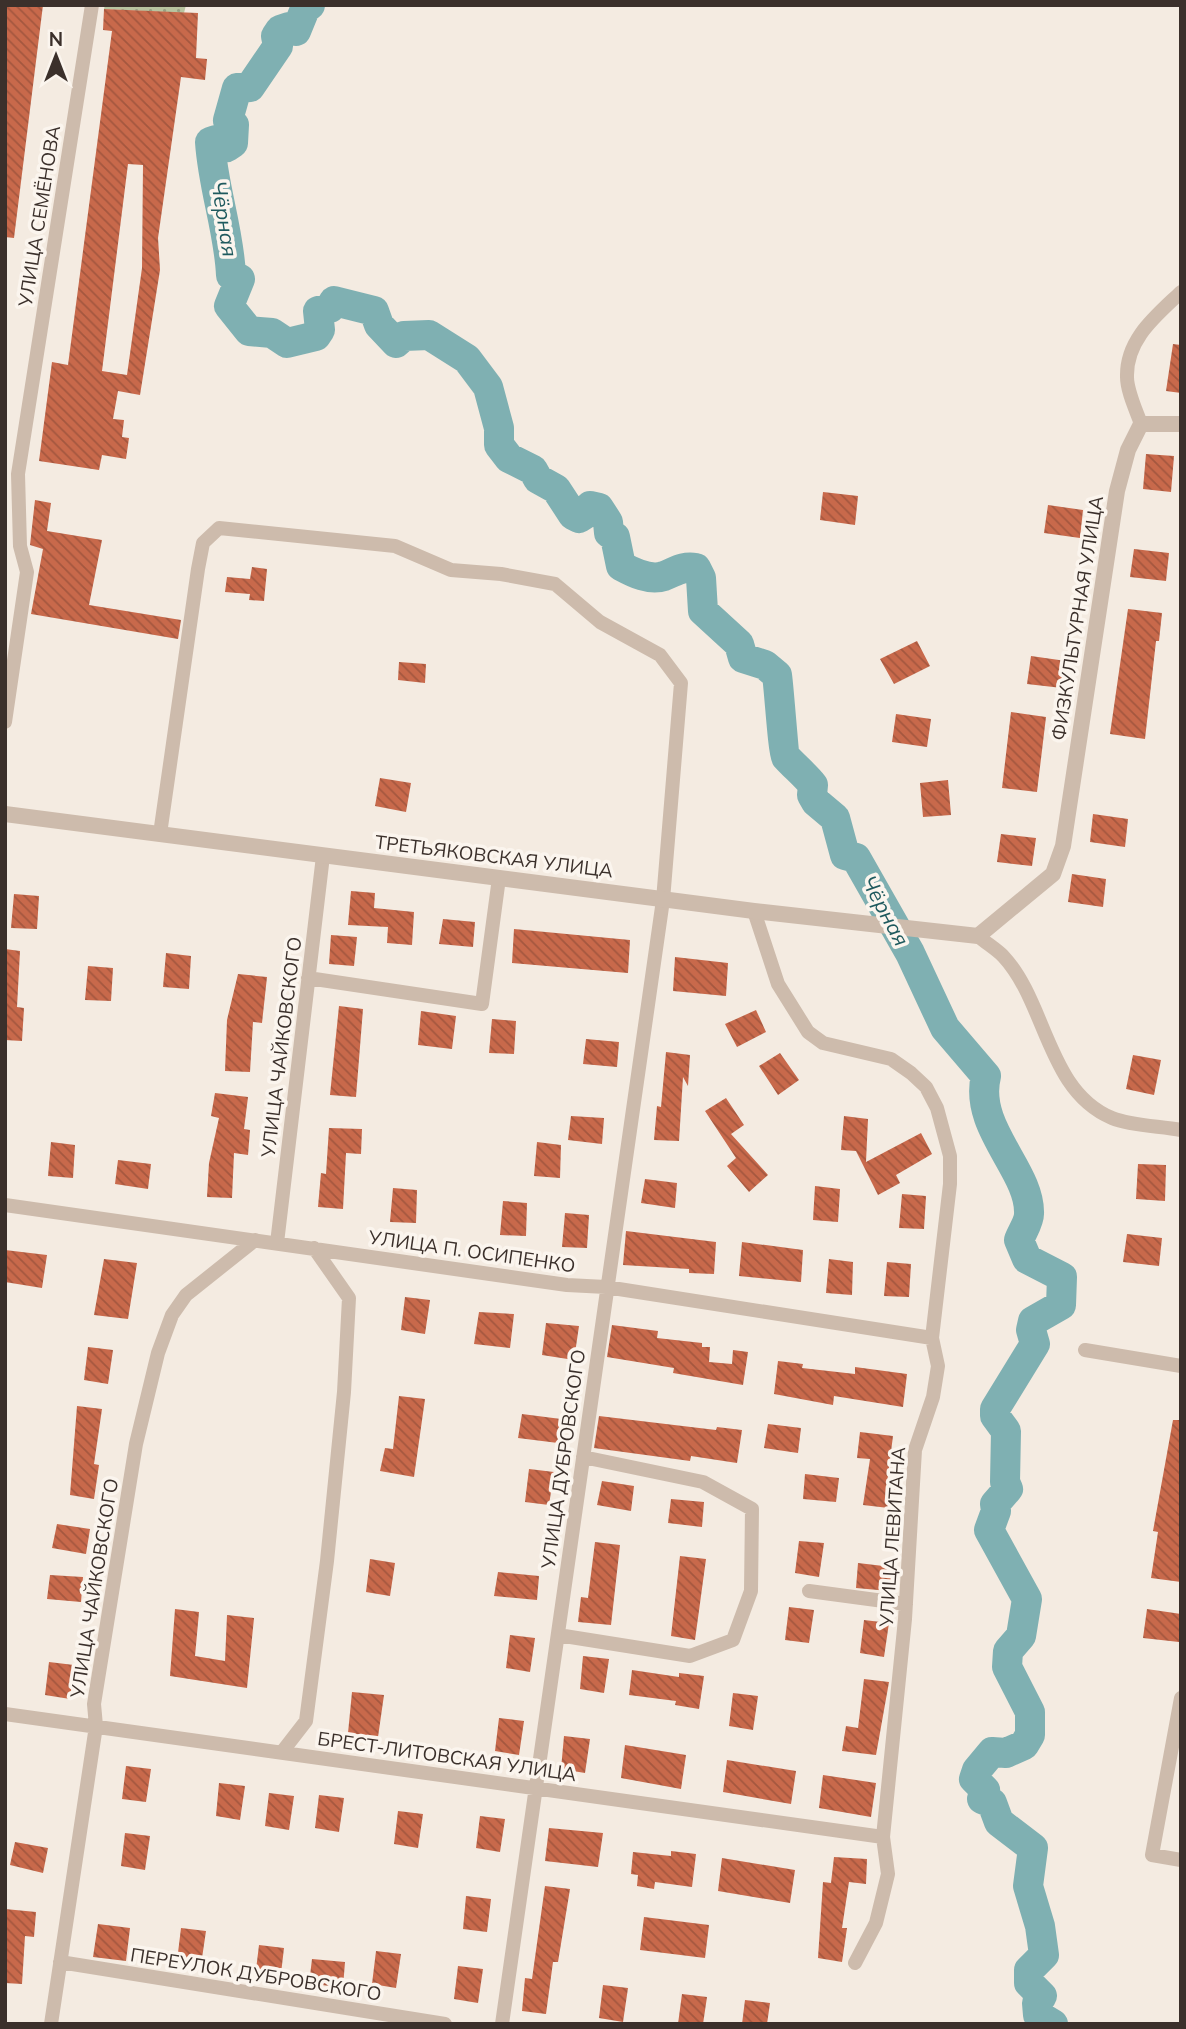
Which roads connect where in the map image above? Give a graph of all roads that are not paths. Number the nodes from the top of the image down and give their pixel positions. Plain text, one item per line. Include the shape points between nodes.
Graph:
1 (92, 5) edge
2 (1181, 292) edge
3 (1141, 424) junction
4 (1181, 424) edge
5 (12, 473) edge
6 (5, 722) edge
7 (5, 814) edge
8 (160, 834) junction
9 (323, 856) junction
10 (499, 878) junction
11 (663, 900) junction
12 (754, 911) junction
13 (978, 936) junction
14 (308, 978) junction
15 (1181, 1130) edge
16 (5, 1205) edge
17 (256, 1240) junction
18 (277, 1243) junction
19 (314, 1248) junction
20 (607, 1287) junction
21 (932, 1338) junction
22 (1085, 1350) dead end
23 (1181, 1366) edge
24 (583, 1457) junction
25 (809, 1591) dead end
26 (906, 1604) junction
27 (558, 1635) junction
28 (1181, 1698) edge
29 (5, 1714) edge
30 (96, 1726) junction
31 (282, 1752) junction
32 (537, 1788) junction
33 (884, 1837) junction
34 (1181, 1860) edge
35 (60, 1962) junction
36 (855, 1963) dead end
37 (51, 2024) edge
38 (445, 2024) edge
39 (502, 2024) edge

1 - 5 street, УЛИЦА СЕМЁНОВА
2 - 3 street via 1143,329 1132,349 1126,378
3 - 4 street
3 - 13 street, ФИЗКУЛЬТУРНАЯ УЛИЦА via 1117,491 1063,846 1053,874
5 - 6 street, УЛИЦА СЕМЁНОВА via 27,572
7 - 8 street, ТРЕТЬЯКОВСКАЯ УЛИЦА
8 - 9 street, ТРЕТЬЯКОВСКАЯ УЛИЦА
8 - 11 street, УЛИЦА ДУБРОВСКОГО via 204,543 219,528 395,546 451,570 555,584 600,622 660,655 681,683
9 - 10 street, ТРЕТЬЯКОВСКАЯ УЛИЦА
9 - 14 street, УЛИЦА ЧАЙКОВСКОГО
10 - 11 street, ТРЕТЬЯКОВСКАЯ УЛИЦА
10 - 14 street via 482,1004
11 - 12 street, ТРЕТЬЯКОВСКАЯ УЛИЦА
11 - 20 street, УЛИЦА ДУБРОВСКОГО
12 - 13 street, ТРЕТЬЯКОВСКАЯ УЛИЦА
12 - 21 street, УЛИЦА ЛЕВИТАНА via 778,984 808,1032 822,1043 891,1059 926,1087 937,1108 950,1156 950,1184
13 - 15 street via 1003,957 1022,985 1056,1059 1087,1103 1113,1119
14 - 18 street, УЛИЦА ЧАЙКОВСКОГО
16 - 17 street, УЛИЦА П. ОСИПЕНКО
17 - 18 street, УЛИЦА П. ОСИПЕНКО
17 - 30 street, УЛИЦА ЧАЙКОВСКОГО via 186,1295 172,1315 158,1353 136,1444 94,1704
18 - 19 street, УЛИЦА П. ОСИПЕНКО
19 - 20 street, УЛИЦА П. ОСИПЕНКО
19 - 31 street via 349,1298 344,1392 306,1721
20 - 21 street, УЛИЦА П. ОСИПЕНКО
20 - 24 street, УЛИЦА ДУБРОВСКОГО
21 - 26 street, УЛИЦА ЛЕВИТАНА via 938,1366 915,1450
22 - 23 street
24 - 27 street, УЛИЦА ДУБРОВСКОГО
24 - 27 street via 703,1482 752,1508 751,1591 733,1640 690,1656
25 - 26 street
26 - 33 street, УЛИЦА ЛЕВИТАНА
27 - 32 street, УЛИЦА ДУБРОВСКОГО
28 - 34 street via 1152,1855
29 - 30 street, БРЕСТ-ЛИТОВСКАЯ УЛИЦА
30 - 31 street, БРЕСТ-ЛИТОВСКАЯ УЛИЦА
30 - 35 street, УЛИЦА ЧАЙКОВСКОГО
31 - 32 street, БРЕСТ-ЛИТОВСКАЯ УЛИЦА
32 - 33 street, БРЕСТ-ЛИТОВСКАЯ УЛИЦА
32 - 39 street, УЛИЦА ДУБРОВСКОГО
33 - 36 street, УЛИЦА ЛЕВИТАНА via 888,1874 876,1923
35 - 37 street, УЛИЦА ЧАЙКОВСКОГО
35 - 38 street, ПЕРЕУЛОК ДУБРОВСКОГО

